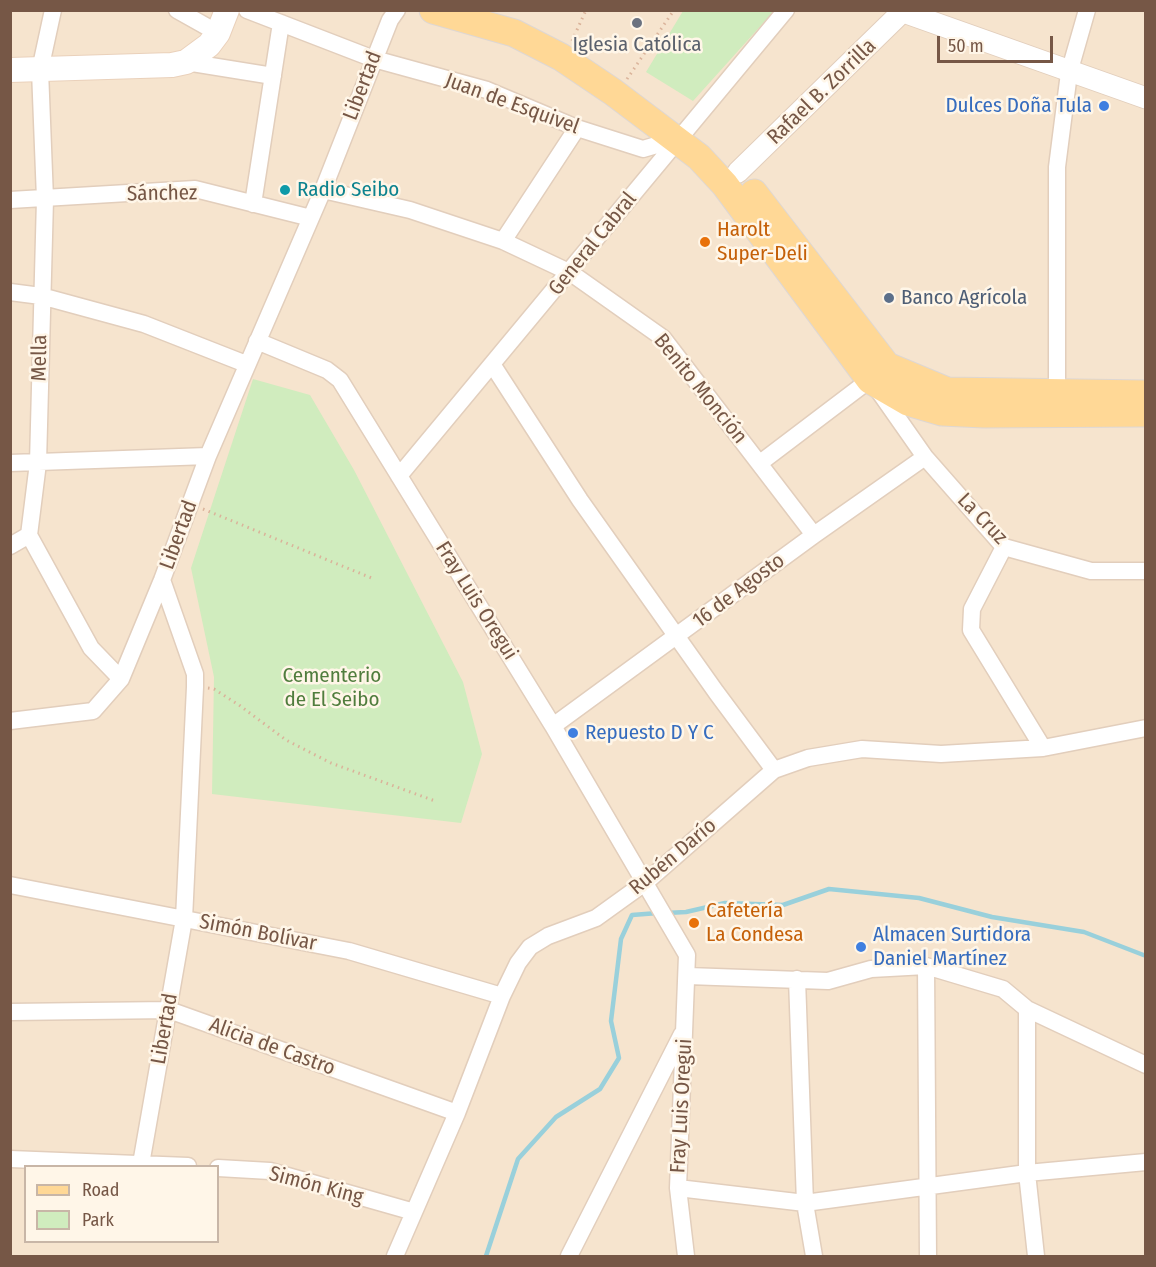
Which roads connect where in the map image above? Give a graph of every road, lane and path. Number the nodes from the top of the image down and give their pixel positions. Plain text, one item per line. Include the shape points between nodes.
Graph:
1 (53, 10) edge
2 (177, 10) edge
3 (227, 10) edge
4 (247, 10) edge
5 (397, 10) edge
6 (433, 10) edge
7 (500, 10) edge
8 (586, 10) edge
9 (674, 10) edge
10 (786, 10) edge
11 (1087, 10) edge
12 (902, 11) edge
13 (281, 23) junction
14 (218, 33) junction
15 (572, 43) junction
16 (374, 58) junction
17 (186, 62) junction
18 (10, 70) edge
19 (40, 70) junction
20 (1069, 73) junction
21 (273, 76) junction
22 (626, 80) junction
23 (1146, 98) edge
24 (577, 128) junction
25 (683, 133) junction
26 (738, 172) junction
27 (323, 190) junction
28 (45, 199) junction
29 (10, 200) edge
30 (253, 204) junction
31 (311, 218) junction
32 (503, 242) junction
33 (571, 273) junction
34 (10, 292) edge
35 (41, 296) junction
36 (257, 341) junction
37 (246, 364) junction
38 (492, 364) junction
39 (879, 373) junction
40 (1057, 394) junction
41 (1146, 394) edge
42 (1146, 413) edge
43 (208, 456) junction
44 (926, 457) junction
45 (10, 463) edge
46 (38, 463) junction
47 (760, 463) junction
48 (399, 477) junction
49 (210, 511) dead end
50 (29, 535) junction
51 (814, 535) junction
52 (10, 546) edge
53 (1004, 547) junction
54 (1146, 571) edge
55 (374, 579) dead end
56 (162, 580) junction
57 (677, 638) junction
58 (121, 679) junction
59 (195, 687) junction
60 (10, 721) edge
61 (553, 726) junction
62 (1146, 729) edge
63 (1043, 748) junction
64 (774, 770) junction
65 (435, 801) dead end
66 (646, 882) junction
67 (10, 885) edge
68 (184, 919) junction
69 (926, 966) junction
70 (687, 976) junction
71 (797, 979) junction
72 (502, 996) junction
73 (1027, 1009) junction
74 (169, 1010) junction
75 (10, 1012) edge
76 (685, 1028) junction
77 (1146, 1065) edge
78 (457, 1113) junction
79 (10, 1159) edge
80 (1146, 1162) edge
81 (141, 1164) junction
82 (157, 1165) edge
83 (219, 1168) edge
84 (1027, 1173) junction
85 (926, 1186) junction
86 (678, 1188) junction
87 (805, 1203) junction
88 (414, 1212) junction
89 (395, 1257) edge
90 (569, 1257) edge
91 (686, 1257) edge
92 (814, 1257) edge
93 (928, 1257) edge
94 (1036, 1257) edge

1 - 19 street, Mella
2 - 14 street
3 - 14 main road
4 - 13 street, Juan de Esquivel
5 - 16 street, Libertad
6 - 25 main road via 524,38
7 - 15 main road
8 - 15 path
9 - 22 path
10 - 25 street, General Cabral
11 - 20 street
12 - 20 street
12 - 26 street, Rafael B. Zorrilla
13 - 16 street, Juan de Esquivel
13 - 21 street
14 - 17 main road via 198,56
15 - 22 main road
16 - 24 street, Juan de Esquivel via 487,90
16 - 27 street, Libertad
17 - 19 main road
17 - 21 street
18 - 19 main road
19 - 28 street, Mella
20 - 23 street
20 - 40 street via 1057,167
21 - 30 street
22 - 25 main road
24 - 25 street, Juan de Esquivel via 643,149
24 - 32 street
25 - 26 main road
25 - 33 street, General Cabral
25 - 39 main road via 699,158
26 - 39 main road
27 - 31 street, Libertad
27 - 32 street, Benito Monción via 410,210
28 - 29 street, Sánchez
28 - 30 street, Sánchez via 195,189
28 - 35 street, Mella
30 - 31 street, Sánchez
31 - 36 street, Libertad
32 - 33 street, Benito Monción
33 - 38 street, General Cabral
33 - 47 street, Benito Monción via 663,338
34 - 35 street
35 - 37 street via 144,324
35 - 46 street, Mella
36 - 37 street, Libertad
36 - 48 street, Fray Luis Oregui via 327,370 340,380
37 - 43 street, Libertad
38 - 48 street, General Cabral
38 - 57 street via 580,500
39 - 40 main road via 947,391
39 - 42 main road via 908,402 942,412
39 - 44 street, La Cruz
39 - 47 street
40 - 41 main road
43 - 46 street
43 - 56 street, Libertad
44 - 51 street, 16 de Agosto
44 - 53 street, La Cruz
45 - 46 street
46 - 50 street, Mella
47 - 51 street, Benito Monción
48 - 61 street, Fray Luis Oregui
49 - 55 path
50 - 52 street
50 - 58 street via 91,648
51 - 57 street, 16 de Agosto
53 - 54 street, La Cruz via 1091,571
53 - 63 street via 972,609 971,630
56 - 58 street
56 - 59 street, Libertad via 195,674
57 - 61 street, 16 de Agosto
57 - 64 street
58 - 60 street via 93,711
59 - 65 path via 214,689 286,740 331,763
59 - 68 street, Libertad
61 - 66 street, Fray Luis Oregui
62 - 63 street, Rubén Darío
63 - 64 street, Rubén Darío via 941,754 862,749 808,758
64 - 66 street, Rubén Darío
66 - 70 street, Fray Luis Oregui via 687,956
66 - 72 street, Rubén Darío via 596,918 530,947
67 - 68 street, Simón Bolívar
68 - 72 street, Simón Bolívar via 349,951
68 - 74 street, Libertad
69 - 71 street via 871,969 828,981
69 - 73 street via 1003,989
69 - 85 street
70 - 71 street
70 - 76 street, Fray Luis Oregui
71 - 87 street
72 - 78 street, Rubén Darío
73 - 77 street
73 - 84 street
74 - 75 street, Alicia de Castro
74 - 78 street, Alicia de Castro
74 - 81 street, Libertad
76 - 86 street, Fray Luis Oregui
76 - 90 street
78 - 88 street, Rubén Darío
79 - 81 street
80 - 84 street
81 - 82 street
83 - 88 street, Simón King via 270,1171
84 - 85 street
84 - 94 street
85 - 87 street
85 - 93 street
86 - 87 street
86 - 91 street, Fray Luis Oregui
87 - 92 street
88 - 89 street, Rubén Darío

